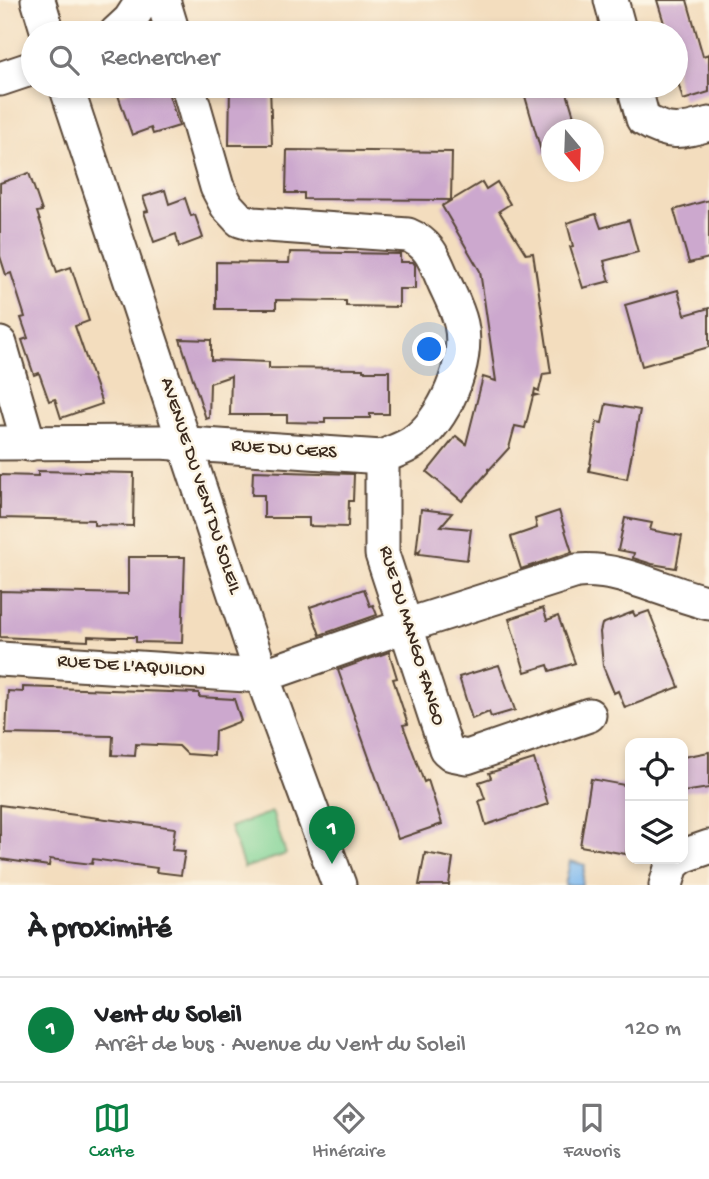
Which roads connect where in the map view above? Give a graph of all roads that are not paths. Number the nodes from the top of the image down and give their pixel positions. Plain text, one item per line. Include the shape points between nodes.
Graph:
1 (37, 0) edge
2 (142, 0) edge
3 (163, 0) edge
4 (611, 0) edge
5 (44, 21) edge
6 (129, 21) edge
7 (169, 21) edge
8 (617, 21) edge
9 (21, 72) edge
10 (0, 79) edge
11 (70, 98) edge
12 (191, 98) edge
13 (637, 98) edge
14 (709, 124) edge
15 (0, 344) edge
16 (14, 443) edge
17 (186, 443) junction
18 (382, 457) junction
19 (698, 600) edge
20 (405, 626) junction
21 (0, 659) edge
22 (262, 676) junction
23 (589, 715) dead end
24 (709, 847) edge
25 (688, 855) edge
26 (673, 864) edge
27 (339, 885) edge
28 (666, 885) edge

1 - 5 street
2 - 6 street
3 - 7 street
4 - 8 street
9 - 10 street
11 - 17 street, AVENUE DU VENT DU SOLEIL
12 - 18 street via 217,187 240,220 408,234 430,251 462,326 458,373 431,426 412,443
13 - 14 street via 643,119 658,128 676,132
15 - 16 street
16 - 17 street
17 - 18 street, RUE DU CERS
17 - 22 street, AVENUE DU VENT DU SOLEIL
18 - 20 street, RUE DU MANGO FANGO via 382,554
19 - 20 street via 611,572 577,570
20 - 22 street
20 - 23 street, RUE DU MANGO FANGO via 446,749 452,754 467,757
21 - 22 street, RUE DE L'AQUILON
22 - 27 street, AVENUE DU VENT DU SOLEIL
24 - 25 street
26 - 28 street

